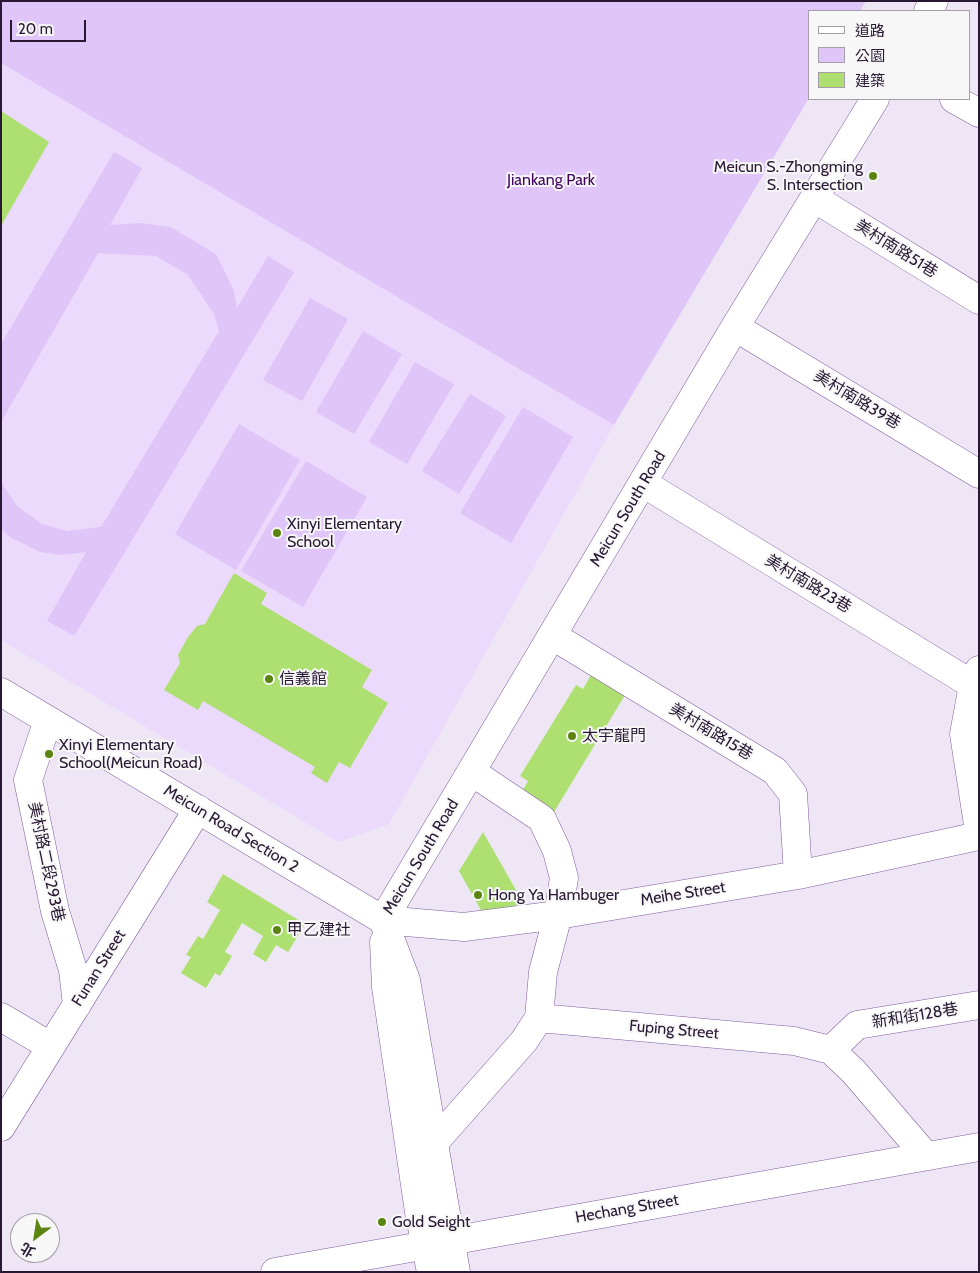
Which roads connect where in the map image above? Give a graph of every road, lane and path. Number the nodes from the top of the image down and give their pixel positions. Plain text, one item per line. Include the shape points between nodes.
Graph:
1 (874, 100) edge
2 (956, 100) edge
3 (979, 113) edge
4 (814, 198) junction
5 (979, 300) edge
6 (736, 327) junction
7 (979, 474) edge
8 (643, 483) junction
9 (553, 636) junction
10 (976, 677) edge
11 (1, 692) edge
12 (48, 720) junction
13 (472, 772) junction
14 (198, 809) junction
15 (979, 831) edge
16 (979, 836) edge
17 (798, 875) junction
18 (558, 915) junction
19 (383, 920) junction
20 (77, 1005) junction
21 (979, 1005) edge
22 (1, 1017) edge
23 (539, 1018) junction
24 (50, 1046) junction
25 (831, 1050) junction
26 (1, 1127) edge
27 (433, 1144) junction
28 (979, 1147) edge
29 (926, 1156) junction
30 (439, 1243) junction
31 (368, 1263) edge
32 (275, 1272) edge
33 (431, 1272) edge
34 (456, 1272) edge

1 - 4 street, Meicun South Road
2 - 3 street
4 - 5 street, 美村南路51巷
4 - 6 street, Meicun South Road
6 - 7 street, 美村南路39巷
6 - 8 street, Meicun South Road
8 - 9 street, Meicun South Road
8 - 10 street, 美村南路23巷
9 - 13 street, Meicun South Road
9 - 17 street, 美村南路15巷 via 775,771 793,794
10 - 15 street via 964,734
11 - 12 street, Meicun Road Section 2
12 - 14 street, Meicun Road Section 2
12 - 20 street, 美村路二段293巷 via 28,780 55,911 73,970
13 - 18 street via 542,819 557,851 564,878
13 - 19 street, Meicun South Road
14 - 19 street, Meicun Road Section 2
14 - 20 street, Funan Street
16 - 17 street, Meihe Street
17 - 18 street, Meihe Street
18 - 19 street, Meihe Street via 464,928
18 - 23 street via 543,972
19 - 27 street via 406,980
19 - 30 street via 386,987 419,1212
20 - 24 street, Funan Street
21 - 25 street, 新和街128巷 via 857,1025
22 - 24 street
23 - 25 street, Fuping Street via 794,1041
23 - 27 street via 524,1041
24 - 26 street, Funan Street
25 - 29 street
27 - 30 street
28 - 29 street, Hechang Street
29 - 30 street, Hechang Street
30 - 31 street, Hechang Street
30 - 33 street
30 - 34 street
31 - 32 street, Hechang Street

